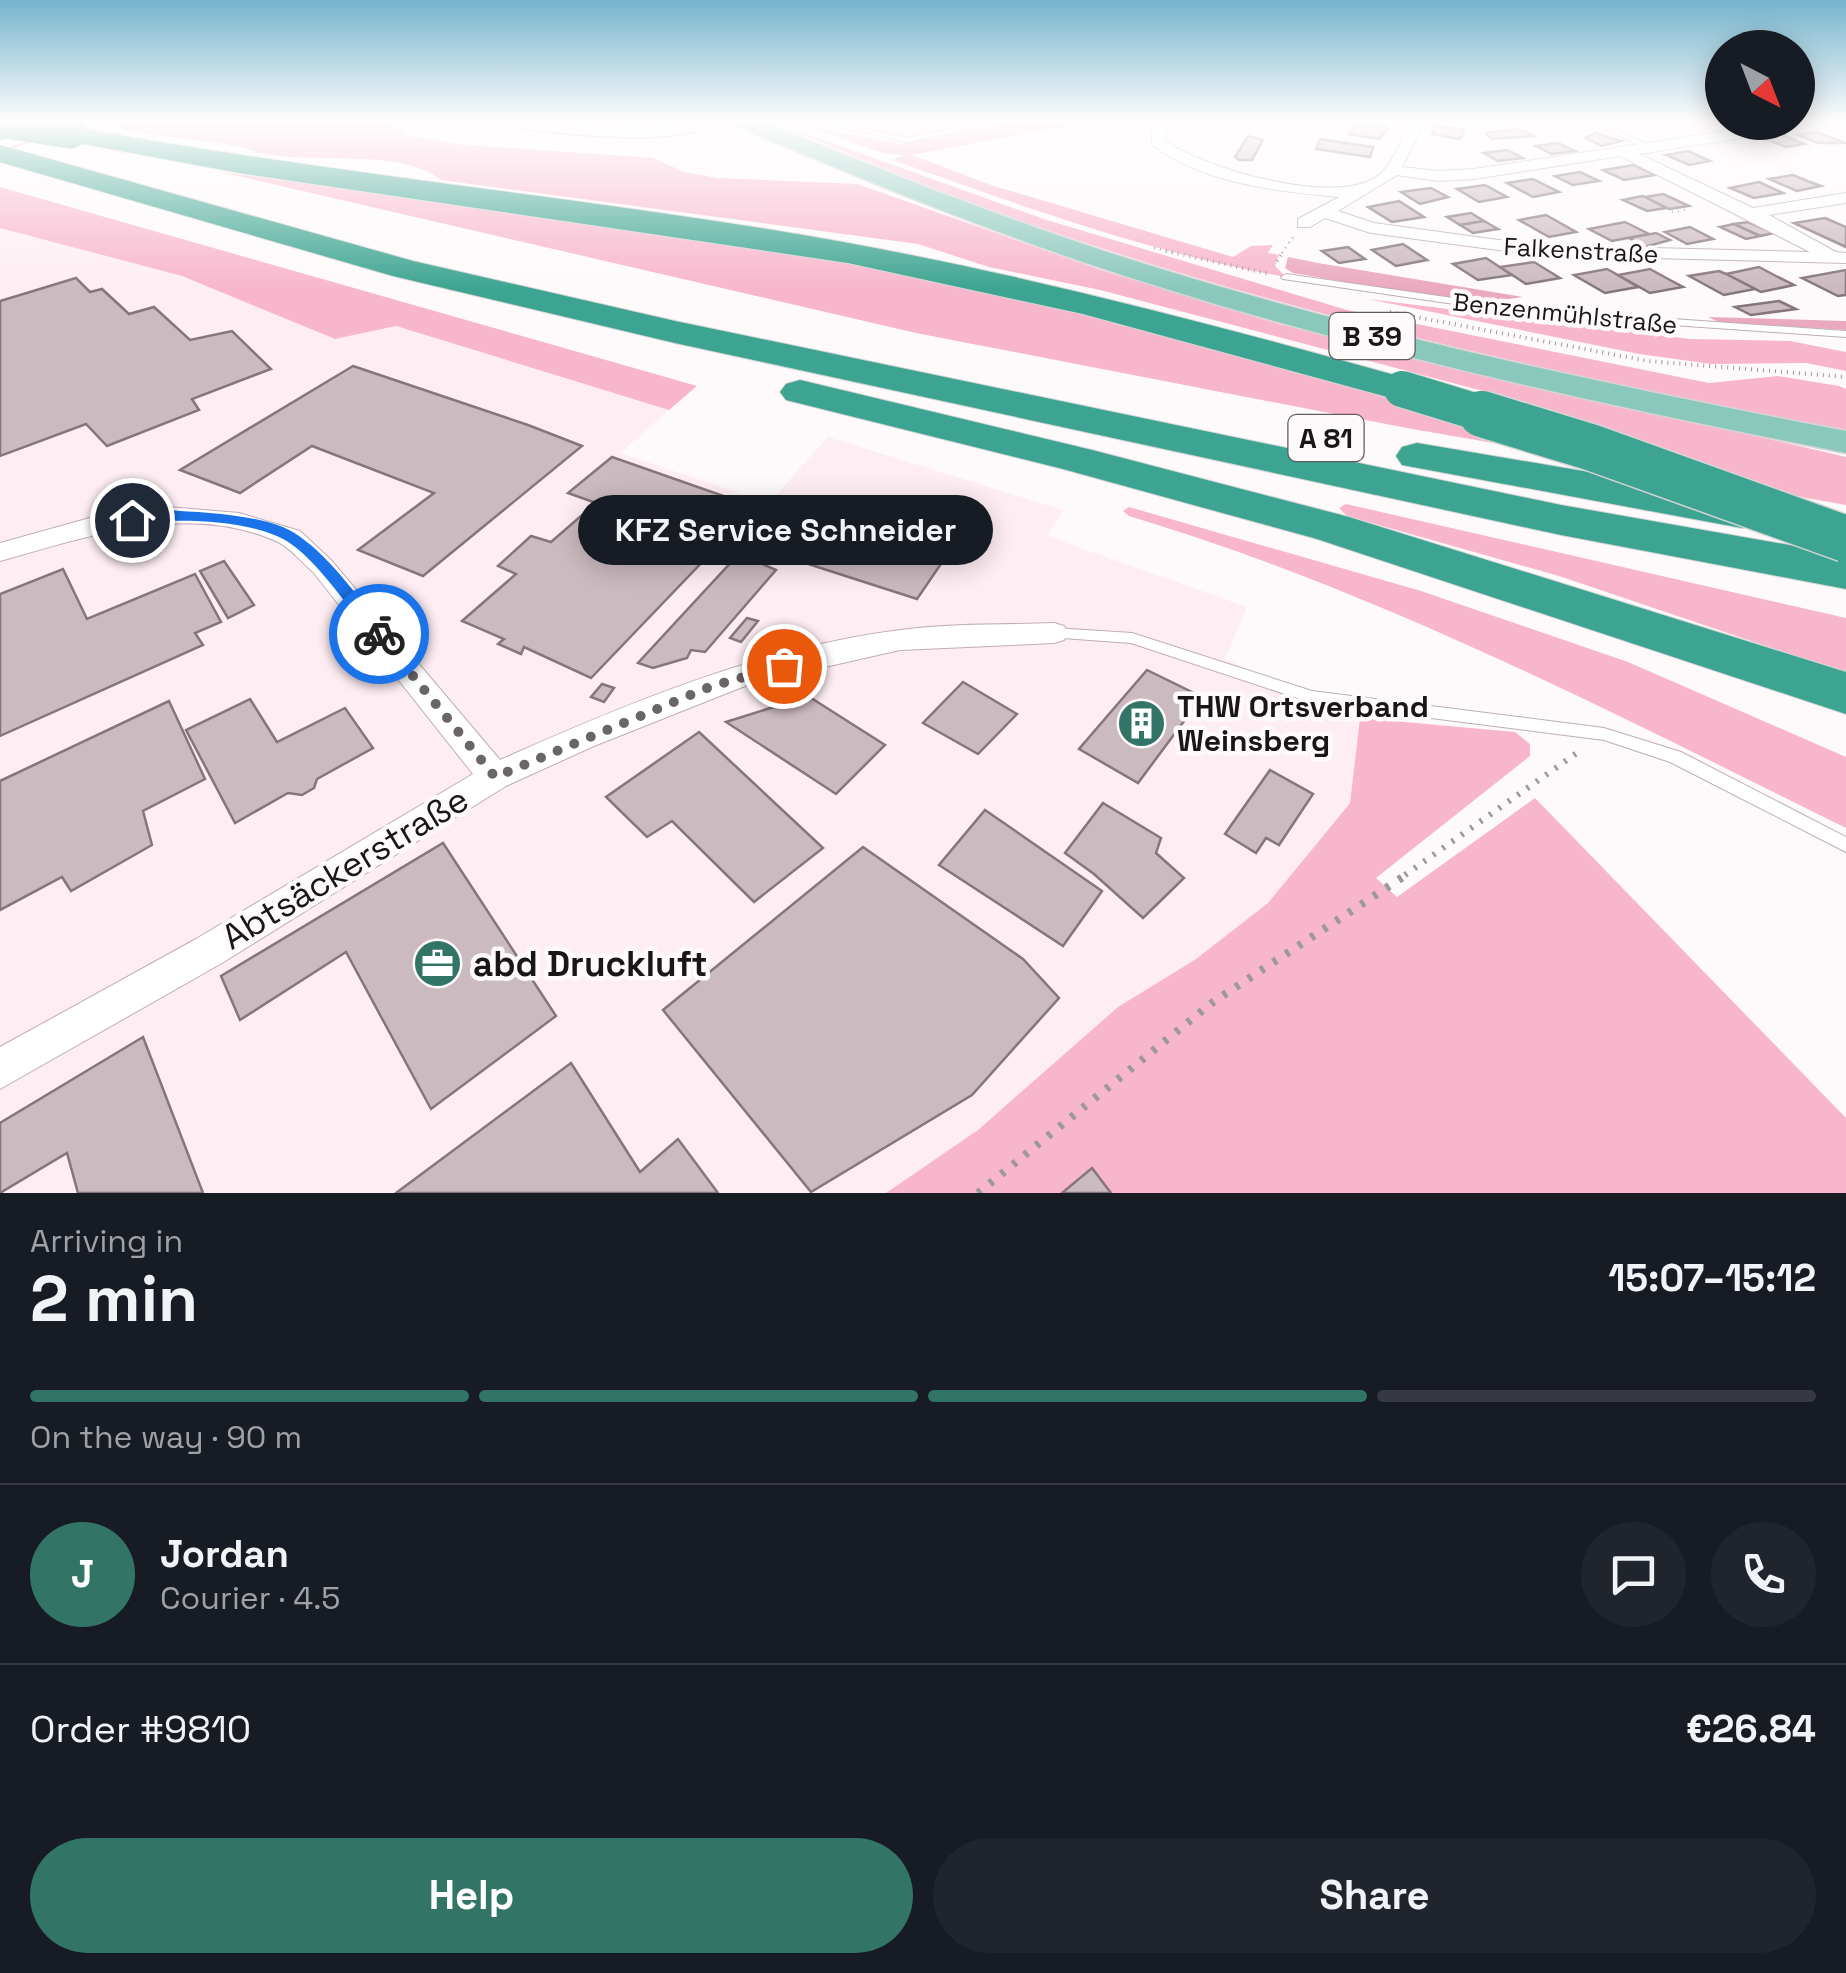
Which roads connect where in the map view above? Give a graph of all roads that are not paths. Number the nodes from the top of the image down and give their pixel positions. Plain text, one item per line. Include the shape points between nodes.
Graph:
1 (138, 178) edge
2 (212, 178) edge
3 (322, 178) edge
4 (884, 178) edge
5 (1253, 178) edge
6 (1385, 178) edge
7 (1677, 178) edge
8 (1358, 194) junction
9 (1846, 198) edge
10 (1321, 210) junction
11 (1751, 213) junction
12 (1304, 223) road end
13 (389, 232) dead end
14 (1839, 258) edge
15 (469, 268) junction
16 (1286, 277) road end
17 (1846, 334) edge
18 (1846, 442) edge
19 (1846, 530) edge
20 (1846, 539) edge
21 (0, 552) edge
22 (1846, 572) edge
23 (1610, 616) junction
24 (1054, 633) joint
25 (1846, 693) edge
26 (1846, 723) edge
27 (495, 777) junction
28 (1846, 845) edge
29 (0, 1070) edge

1 - 15 highway
2 - 13 highway
3 - 20 highway, A 81, bridge via 735,234 1129,314 1590,446
4 - 18 main road, B 39 via 992,221 1225,296 1553,380
5 - 8 street
6 - 8 street
7 - 11 street
8 - 10 street
9 - 11 street
10 - 12 street
10 - 14 street, Falkenstraße via 1371,228 1534,250
11 - 14 street
15 - 19 highway, A 81 via 684,302 1375,448
15 - 22 highway via 675,332 1542,516
15 - 23 highway via 539,320 1333,528
16 - 17 lane, Benzenmühlstraße via 1528,312
21 - 27 street via 97,524 168,515 240,522 291,537
23 - 25 highway
23 - 26 highway
24 - 27 street, Abtsäckerstraße via 900,640 745,674
24 - 28 lane via 1132,638 1312,697 1604,734 1675,756
27 - 29 street, Abtsäckerstraße

